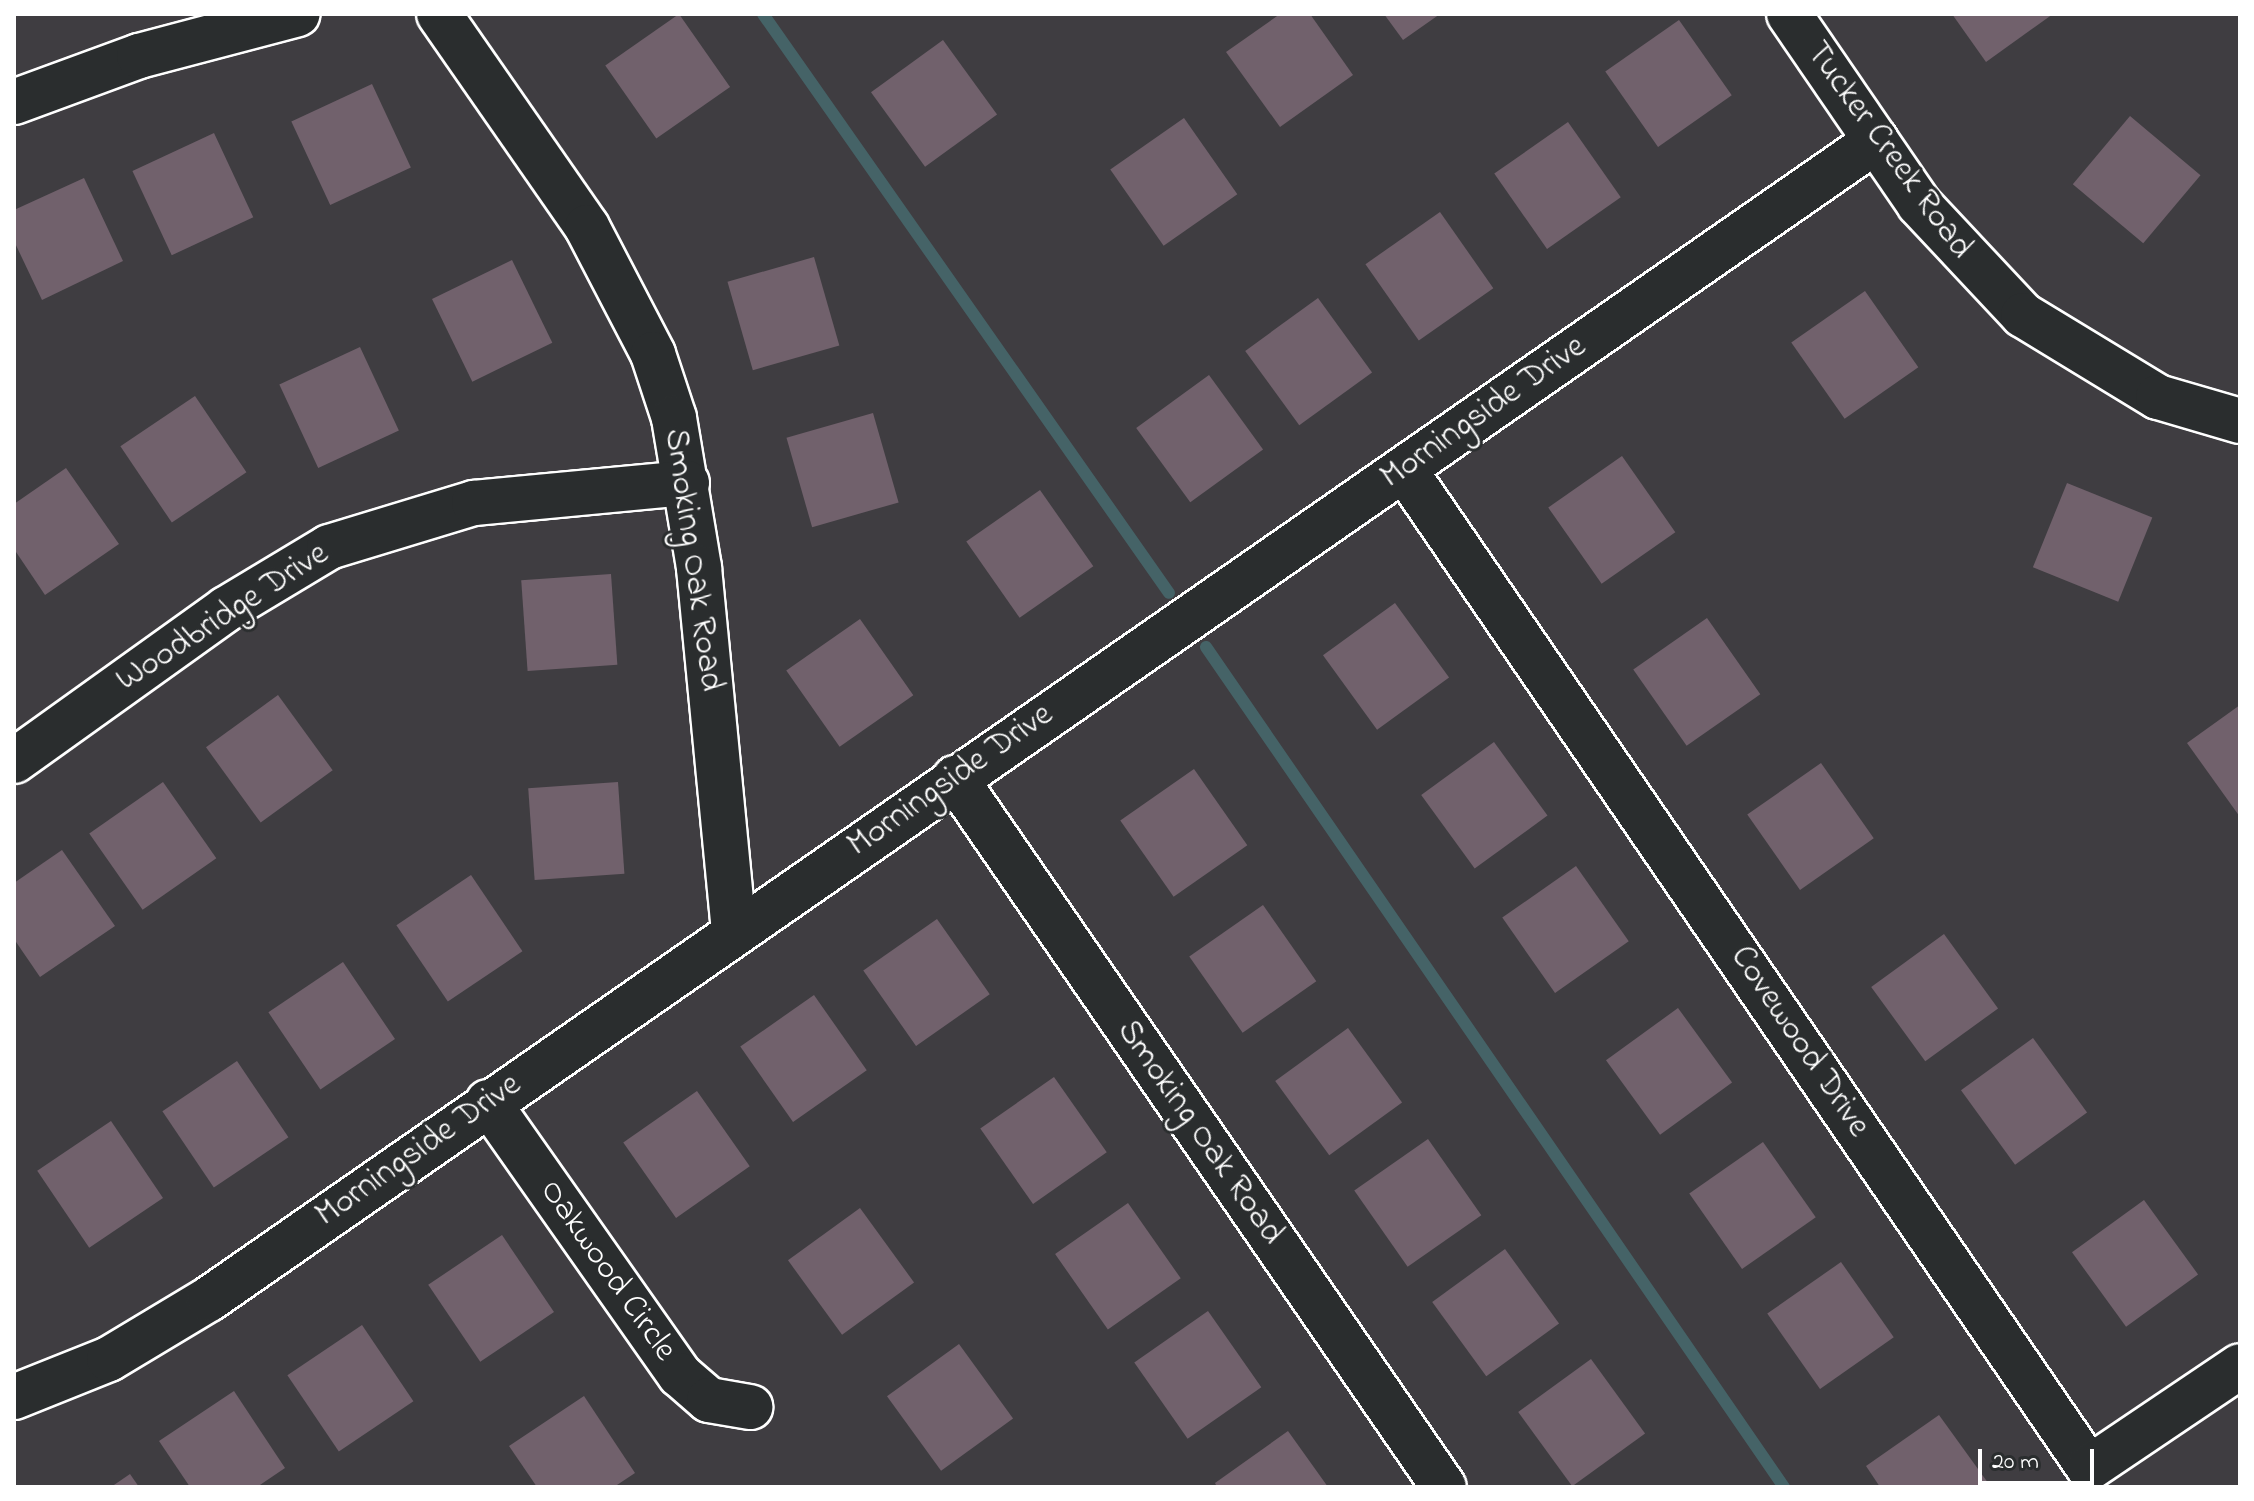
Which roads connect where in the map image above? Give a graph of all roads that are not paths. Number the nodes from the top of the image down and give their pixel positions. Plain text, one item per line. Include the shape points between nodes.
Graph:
1 (298, 14) edge
2 (439, 14) edge
3 (1789, 14) edge
4 (14, 102) edge
5 (1876, 141) junction
6 (2240, 421) edge
7 (1404, 469) junction
8 (687, 483) junction
9 (14, 761) edge
10 (955, 778) junction
11 (734, 931) junction
12 (488, 1102) junction
13 (2240, 1366) edge
14 (14, 1397) edge
15 (750, 1407) dead end
16 (1444, 1487) edge

1 - 4 street via 139,56
2 - 8 street, Smoking Oak Road via 626,292 653,354
3 - 5 street, Tucker Creek Road
5 - 6 street, Tucker Creek Road via 1968,263 2023,315 2158,397
5 - 7 street, Morningside Drive
7 - 10 street, Morningside Drive
7 - 13 street, Covewood Drive via 2089,1468
8 - 9 street, Woodbridge Drive via 474,503 329,547 226,609
8 - 11 street, Smoking Oak Road
10 - 11 street, Morningside Drive
10 - 16 street, Smoking Oak Road
11 - 12 street, Morningside Drive
12 - 14 street, Morningside Drive via 164,1329
12 - 15 street, Oakwood Circle via 680,1375 709,1400

